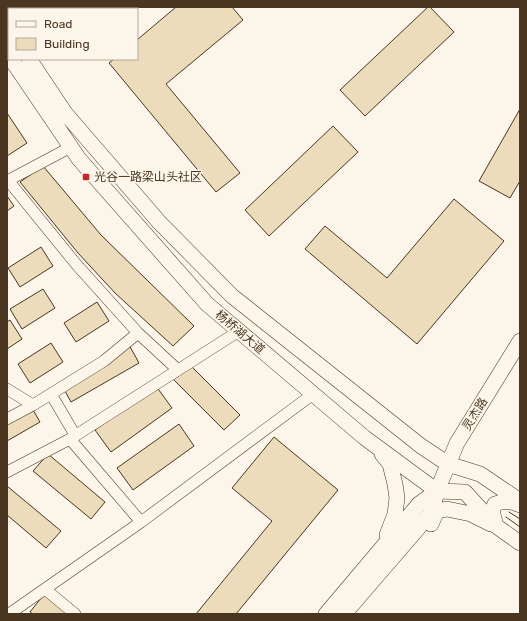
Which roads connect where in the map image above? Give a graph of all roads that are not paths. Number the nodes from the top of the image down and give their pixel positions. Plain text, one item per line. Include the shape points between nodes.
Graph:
1 (12, 60) edge
2 (30, 60) edge
3 (71, 147) junction
4 (7, 180) edge
5 (239, 331) junction
6 (138, 333) junction
7 (520, 341) edge
8 (178, 370) junction
9 (7, 389) edge
10 (51, 394) junction
11 (313, 394) junction
12 (33, 405) junction
13 (7, 419) edge
14 (73, 437) junction
15 (375, 446) junction
16 (448, 464) junction
17 (7, 472) edge
18 (437, 491) junction
19 (520, 501) edge
20 (520, 505) edge
21 (141, 522) junction
22 (496, 526) junction
23 (520, 543) edge
24 (381, 548) junction
25 (389, 561) junction
26 (45, 589) junction
27 (9, 614) edge
28 (75, 614) edge
29 (326, 614) edge
30 (344, 614) edge

1 - 3 main road, 杨桥湖大道
2 - 16 main road, 杨桥湖大道 via 70,119 159,222 232,296 421,446
3 - 4 street
3 - 5 main road, 杨桥湖大道 via 207,304
4 - 6 street via 76,264
5 - 8 street
5 - 11 main road, 杨桥湖大道
6 - 8 street
6 - 10 street via 104,361
7 - 16 main road, 灵杰路 via 457,443
8 - 14 street
9 - 12 street
10 - 12 street
10 - 14 street
11 - 15 main road, 杨桥湖大道
11 - 21 street
12 - 13 street
14 - 17 street
14 - 21 street
15 - 18 main road, 杨桥湖大道
15 - 24 main road via 390,464 397,498 395,514
16 - 18 main road, 灵杰路
16 - 19 main road, 杨桥湖大道 via 480,474
18 - 22 main road via 465,492
18 - 24 main road via 419,504
18 - 25 main road, 灵杰路 via 432,512
20 - 22 main road via 501,501 495,504 492,511
21 - 26 street
22 - 23 main road
22 - 25 main road via 471,514 447,509 437,511 429,529
24 - 29 main road
25 - 30 main road
26 - 27 street
26 - 28 street

